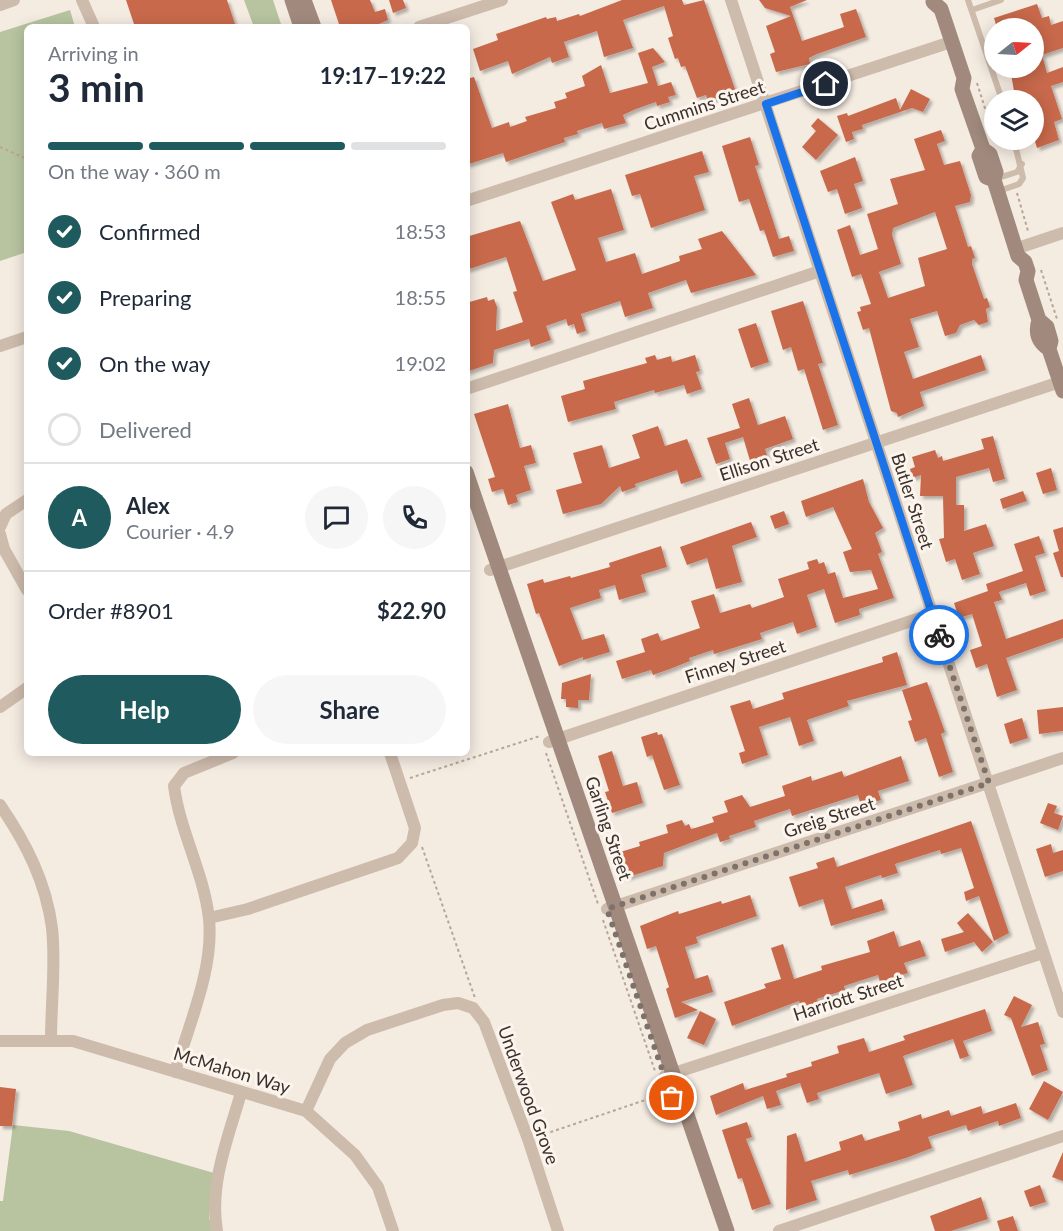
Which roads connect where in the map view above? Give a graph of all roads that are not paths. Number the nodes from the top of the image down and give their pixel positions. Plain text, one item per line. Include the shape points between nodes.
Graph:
1 (14, 0) edge
2 (82, 0) edge
3 (292, 0) edge
4 (304, 0) edge
5 (502, 0) edge
6 (731, 0) edge
7 (968, 0) edge
8 (1001, 0) edge
9 (933, 1) edge
10 (0, 5) edge
11 (972, 10) junction
12 (93, 24) edge
13 (300, 24) edge
14 (313, 24) edge
15 (428, 24) edge
16 (947, 44) junction
17 (999, 90) edge
18 (766, 104) junction
19 (1017, 150) edge
20 (1022, 164) junction
21 (995, 186) junction
22 (470, 200) edge
23 (1063, 233) edge
24 (1017, 253) junction
25 (820, 271) junction
26 (24, 338) edge
27 (0, 346) edge
28 (1062, 387) edge
29 (470, 388) edge
30 (876, 443) junction
31 (470, 485) edge
32 (24, 502) edge
33 (470, 512) edge
34 (0, 527) edge
35 (0, 534) edge
36 (495, 569) junction
37 (24, 585) edge
38 (932, 614) junction
39 (24, 690) edge
40 (0, 707) edge
41 (549, 739) junction
42 (226, 756) edge
43 (391, 756) edge
44 (1063, 758) edge
45 (989, 783) junction
46 (0, 805) edge
47 (611, 908) junction
48 (209, 918) junction
49 (1043, 953) junction
50 (1063, 1012) edge
51 (51, 1040) junction
52 (0, 1041) edge
53 (175, 1072) junction
54 (669, 1075) junction
55 (241, 1093) junction
56 (306, 1111) junction
57 (1063, 1136) edge
58 (217, 1231) edge
59 (393, 1231) edge
60 (558, 1231) edge
61 (718, 1231) edge
62 (727, 1231) edge
63 (779, 1231) edge

1 - 10 street
2 - 12 street
3 - 13 street
4 - 14 street
5 - 15 street
6 - 18 street, Butler Street
7 - 11 lane
8 - 11 lane
9 - 16 street via 941,9
11 - 17 lane
16 - 18 street, Cummins Street
16 - 21 street via 964,78 962,89 982,149 990,154 996,172
18 - 22 street, Cummins Street
18 - 25 street, Butler Street
19 - 20 lane
20 - 21 lane via 1017,172
20 - 21 lane via 1023,178 1018,184
21 - 24 street
23 - 24 street
24 - 28 street via 1025,262 1026,280 1039,320 1052,340 1049,350
25 - 29 street
25 - 30 street, Butler Street
26 - 27 street
28 - 30 street, Ellison Street
30 - 36 street, Ellison Street
30 - 38 street, Butler Street
31 - 36 street, Garling Street
32 - 34 street via 6,514
33 - 36 street, Garling Street
35 - 37 street via 3,549
36 - 41 street, Garling Street
38 - 41 street, Finney Street
38 - 45 street, Butler Street
39 - 40 street
41 - 47 street, Garling Street
42 - 48 street via 184,773 174,786
43 - 48 street via 415,828 412,843 398,858 248,909
44 - 45 street, Greig Street
45 - 47 street, Greig Street
45 - 49 street, Butler Street
46 - 51 street via 23,838 42,882 52,929
47 - 54 street, Garling Street
48 - 53 street via 205,968
49 - 50 street, Butler Street
49 - 54 street, Harriott Street
51 - 52 street, McMahon Way
51 - 53 street, McMahon Way via 73,1041
53 - 55 street, McMahon Way
54 - 61 street, Garling Street
54 - 62 street, Garling Street
55 - 56 street, McMahon Way
55 - 58 street via 219,1174 214,1211
56 - 59 street, McMahon Way via 355,1155 378,1188
56 - 60 street, Underwood Grove via 330,1059 367,1029 443,1005 458,1003 473,1008 484,1022
57 - 63 street

